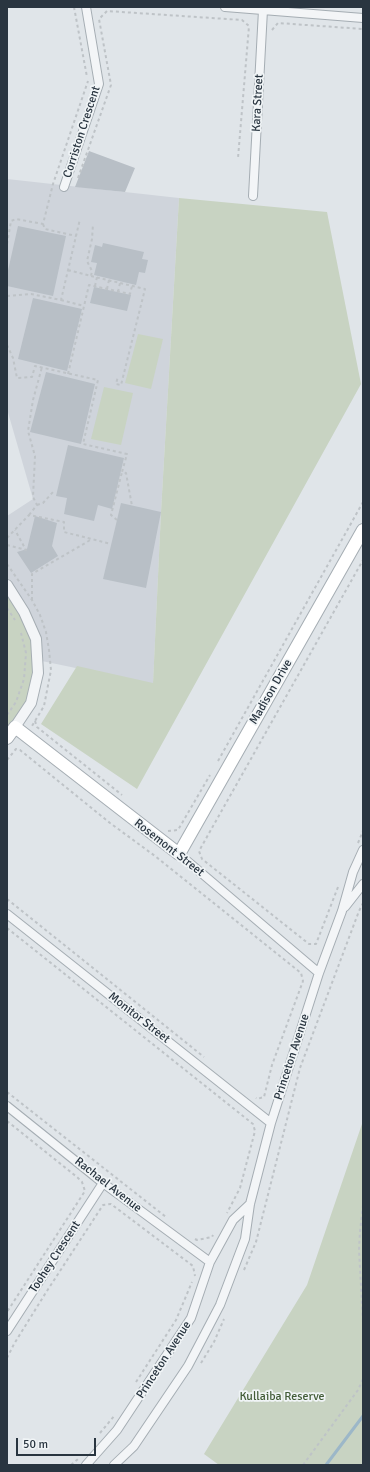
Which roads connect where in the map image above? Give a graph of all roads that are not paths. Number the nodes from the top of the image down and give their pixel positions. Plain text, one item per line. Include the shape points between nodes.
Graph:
1 (86, 7) edge
2 (225, 7) edge
3 (263, 10) junction
4 (363, 18) edge
5 (64, 187) dead end
6 (253, 196) dead end
7 (363, 530) edge
8 (7, 585) edge
9 (15, 727) junction
10 (7, 738) edge
11 (360, 847) edge
12 (179, 854) junction
13 (363, 884) edge
14 (342, 911) junction
15 (7, 914) edge
16 (320, 973) junction
17 (7, 1106) edge
18 (270, 1122) junction
19 (103, 1183) junction
20 (250, 1204) junction
21 (210, 1262) junction
22 (7, 1331) edge
23 (86, 1465) edge
24 (114, 1465) edge

1 - 5 street, Corriston Crescent via 99,84
2 - 3 street
3 - 4 street
3 - 6 street, Kara Street
7 - 12 main road, Madison Drive
8 - 9 street via 24,612 36,639 37,653 38,673 31,704
9 - 10 main road
9 - 12 main road, Rosemont Street
11 - 14 street, Princeton Avenue
12 - 16 street, Rosemont Street
13 - 14 street, Princeton Avenue
14 - 16 street, Princeton Avenue
15 - 18 street, Monitor Street
16 - 18 street, Princeton Avenue
17 - 19 street, Rachael Avenue
18 - 20 street, Princeton Avenue
19 - 21 street, Rachael Avenue
19 - 22 street, Toohey Crescent
20 - 21 street, Princeton Avenue via 233,1220
20 - 24 street, Princeton Avenue via 245,1239 220,1305 191,1359 134,1446
21 - 23 street, Princeton Avenue via 191,1318 117,1430

